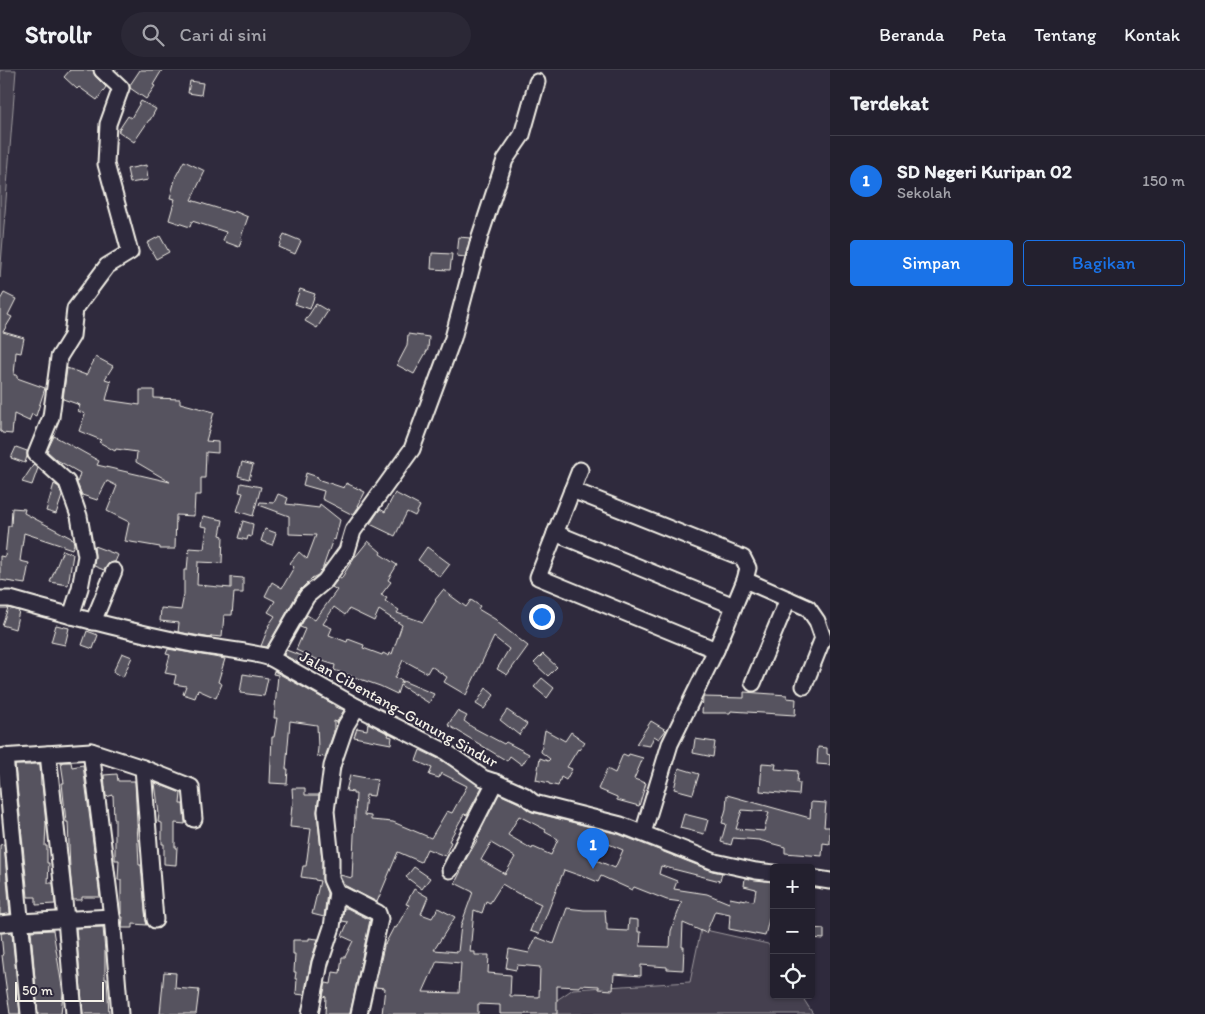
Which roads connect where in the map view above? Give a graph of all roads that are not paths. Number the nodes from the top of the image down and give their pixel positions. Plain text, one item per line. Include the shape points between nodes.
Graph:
1 (102, 70) edge
2 (536, 82) dead end
3 (580, 470) dead end
4 (572, 490) junction
5 (555, 533) junction
6 (114, 571) dead end
7 (745, 580) junction
8 (0, 599) edge
9 (788, 599) junction
10 (734, 606) junction
11 (71, 616) junction
12 (94, 622) junction
13 (716, 650) junction
14 (271, 658) junction
15 (753, 683) dead end
16 (804, 686) dead end
17 (357, 707) junction
18 (91, 751) junction
19 (48, 754) junction
20 (3, 756) edge
21 (143, 768) junction
22 (495, 782) junction
23 (194, 819) dead end
24 (643, 833) junction
25 (450, 870) dead end
26 (770, 873) edge
27 (815, 879) edge
28 (830, 881) edge
29 (337, 892) junction
30 (112, 918) junction
31 (66, 919) junction
32 (155, 920) dead end
33 (20, 922) junction
34 (0, 924) edge
35 (29, 1014) edge
36 (74, 1014) edge
37 (120, 1014) edge
38 (310, 1014) edge
39 (359, 1014) edge

1 - 11 street via 121,88 108,124 106,164 130,252 107,266 75,309 72,336 59,357 51,417 36,454 67,482 78,516 86,556
2 - 14 street via 522,135 505,160 480,236 453,338 412,449 353,532 347,551 325,581 307,596
3 - 4 street
4 - 5 street
4 - 7 street via 743,558 748,568
5 - 10 street
5 - 13 street via 538,577
6 - 12 street
7 - 9 street
7 - 10 street
8 - 11 street, Jalan Cibentang–Gunung Sindur
9 - 15 street
9 - 16 street via 808,608 823,638
10 - 13 street
11 - 12 street, Jalan Cibentang–Gunung Sindur
12 - 14 street, Jalan Cibentang–Gunung Sindur
13 - 24 street via 670,744
14 - 17 street, Jalan Cibentang–Gunung Sindur
17 - 22 street, Jalan Cibentang–Gunung Sindur via 446,752 483,778
17 - 29 street via 346,725 332,766 326,811 331,879
18 - 19 street
18 - 21 street
18 - 30 street
19 - 20 street
19 - 31 street
20 - 33 street
21 - 23 street via 191,788
21 - 32 street
22 - 24 street, Jalan Cibentang–Gunung Sindur via 534,803
22 - 25 street
24 - 26 street, Jalan Cibentang–Gunung Sindur via 714,862
27 - 28 street
29 - 38 street via 332,927 320,963
29 - 39 street via 378,913 380,919
30 - 31 street
30 - 37 street
31 - 33 street
31 - 36 street
33 - 34 street
33 - 35 street

